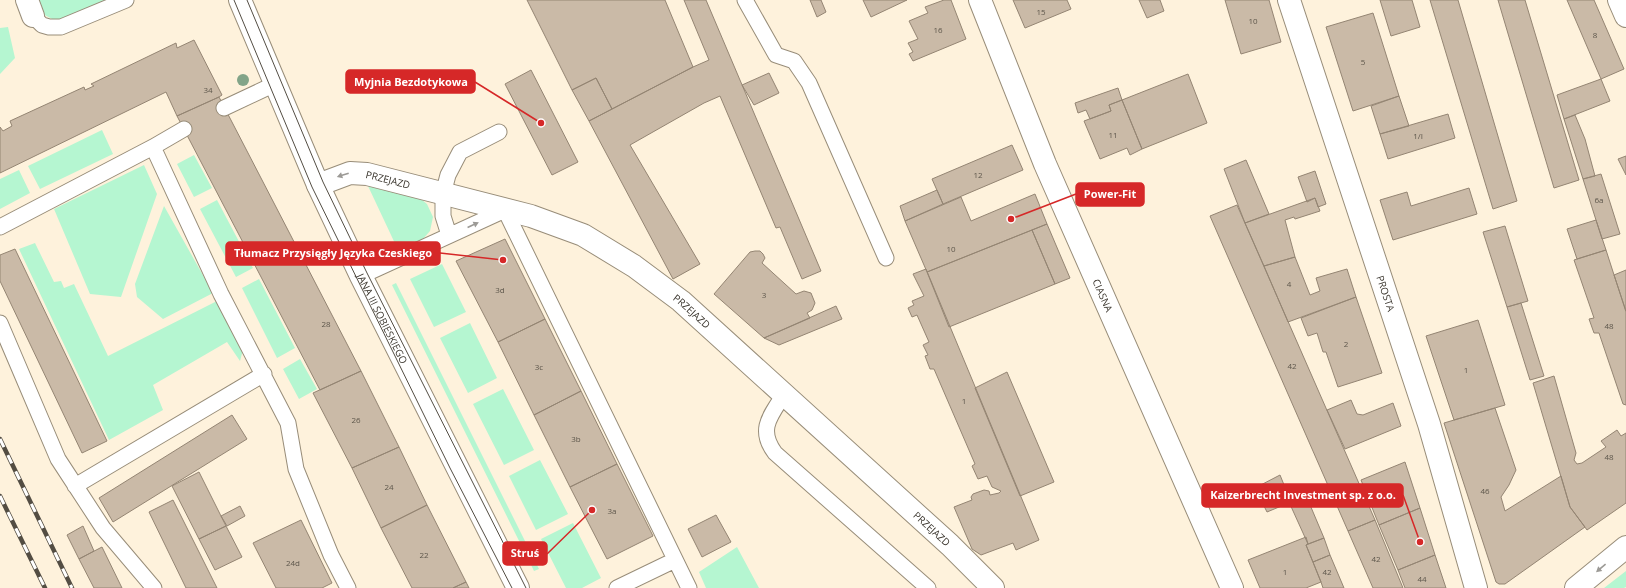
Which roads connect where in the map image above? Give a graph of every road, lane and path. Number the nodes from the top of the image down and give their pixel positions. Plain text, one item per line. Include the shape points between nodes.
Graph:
1 (126, 0) edge
2 (240, 0) edge
3 (745, 0) edge
4 (980, 0) edge
5 (1289, 0) edge
6 (1619, 0) edge
7 (30, 8) edge
8 (1626, 16) edge
9 (275, 84) junction
10 (224, 108) dead end
11 (184, 129) dead end
12 (499, 132) dead end
13 (153, 147) junction
14 (318, 185) junction
15 (443, 194) junction
16 (505, 210) junction
17 (0, 227) edge
18 (449, 235) junction
19 (886, 258) dead end
20 (361, 276) junction
21 (0, 323) edge
22 (264, 374) junction
23 (785, 393) junction
24 (75, 486) junction
25 (1626, 547) edge
26 (675, 560) junction
27 (154, 588) edge
28 (348, 588) edge
29 (518, 588) edge
30 (617, 588) edge
31 (688, 588) edge
32 (928, 588) edge
33 (993, 588) edge
34 (1232, 588) edge
35 (1476, 588) edge
36 (1576, 588) edge

1 - 7 lane via 62,28 42,25
2 - 9 street, JANA III SOBIESKIEGO
3 - 19 lane via 776,55 794,61 809,83
4 - 34 street, CIASNA via 1045,164
5 - 35 street, PROSTA via 1429,424
6 - 8 street
9 - 10 lane
9 - 14 street, JANA III SOBIESKIEGO
11 - 13 lane
12 - 15 lane via 460,152 448,175
13 - 17 lane
13 - 22 lane via 221,294
15 -> 14 street, PRZEJAZD via 367,174 350,173
14 - 20 street, JANA III SOBIESKIEGO
15 - 16 street, PRZEJAZD
15 - 18 lane via 443,216
18 -> 16 lane
16 - 23 street, PRZEJAZD via 531,216 583,235 634,266 681,301
16 - 26 lane
18 - 20 lane
20 - 29 street, JANA III SOBIESKIEGO
21 - 24 lane via 58,459
22 - 24 lane
22 - 28 lane via 288,423 296,469 331,555
23 - 32 lane via 771,415 765,432 768,444 775,453
23 - 33 street, PRZEJAZD
24 - 27 lane via 102,528
25 -> 36 street
26 - 30 lane
26 - 31 lane

